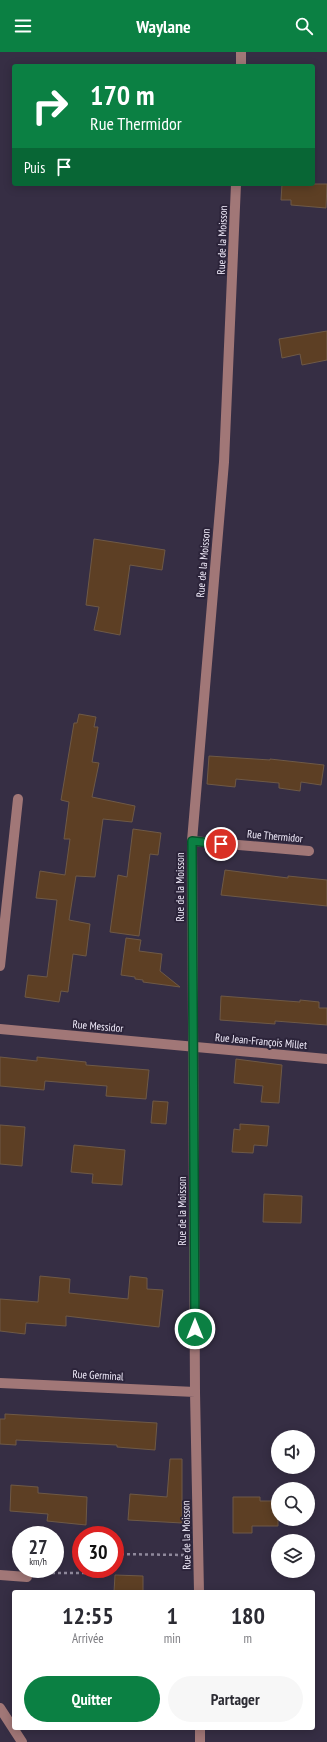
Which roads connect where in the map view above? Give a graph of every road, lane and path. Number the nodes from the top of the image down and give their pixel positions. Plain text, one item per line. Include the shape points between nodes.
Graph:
1 (241, 52) edge
2 (241, 64) edge
3 (236, 186) edge
4 (18, 799) dead end
5 (192, 841) junction
6 (308, 851) dead end
7 (0, 966) edge
8 (0, 1029) edge
9 (193, 1046) junction
10 (327, 1059) edge
11 (0, 1383) edge
12 (195, 1392) junction
13 (124, 1554) edge
14 (199, 1556) junction
15 (0, 1575) edge
16 (12, 1576) edge
17 (199, 1590) edge
18 (0, 1708) edge
19 (12, 1727) edge
20 (14, 1730) edge
21 (200, 1730) edge
22 (22, 1742) edge
23 (200, 1742) edge

1 - 2 street
3 - 5 street, Rue de la Moisson via 224,462
4 - 7 street
5 - 6 street, Rue Thermidor
5 - 9 street, Rue de la Moisson
8 - 9 street, Rue Messidor
9 - 10 street, Rue Jean-François Millet
9 - 12 street, Rue de la Moisson
11 - 12 street, Rue Germinal
12 - 14 street, Rue de la Moisson
13 - 14 path
14 - 17 street, Rue de la Moisson
15 - 16 street
18 - 19 street
20 - 22 street
21 - 23 street

